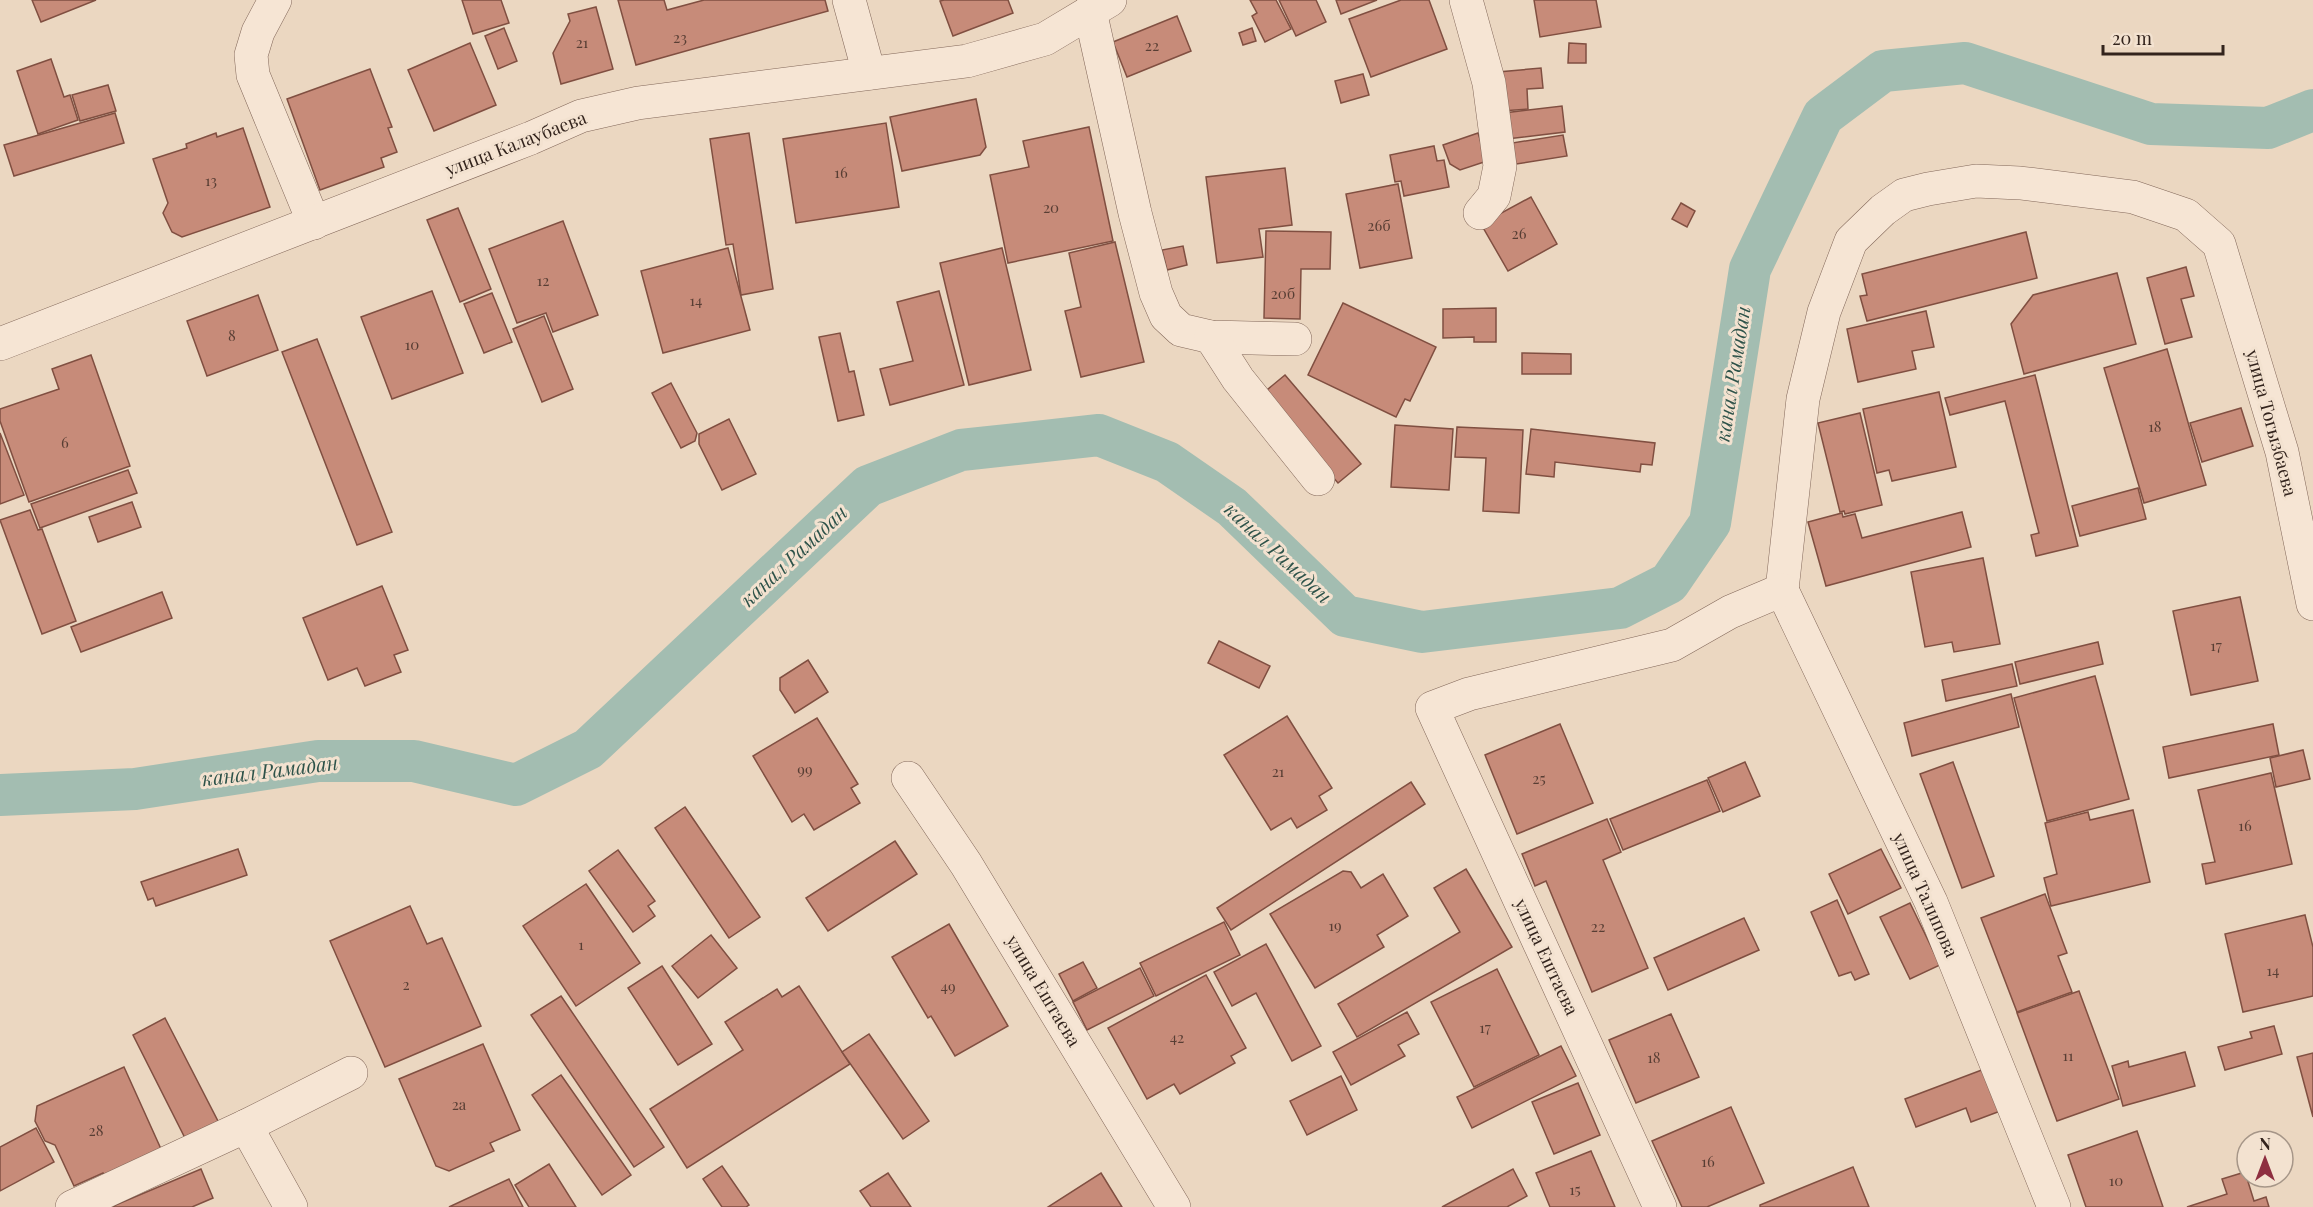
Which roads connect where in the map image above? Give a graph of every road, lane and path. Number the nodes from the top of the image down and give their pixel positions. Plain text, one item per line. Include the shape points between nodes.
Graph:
1 (275, 0) edge
2 (849, 0) edge
3 (1466, 0) edge
4 (1100, 6) edge
5 (868, 73) junction
6 (1480, 213) dead end
7 (314, 223) junction
8 (1211, 337) junction
9 (1295, 339) dead end
10 (0, 344) edge
11 (1318, 479) dead end
12 (1782, 590) junction
13 (2313, 604) edge
14 (908, 778) dead end
15 (351, 1073) dead end
16 (246, 1126) junction
17 (72, 1207) edge
18 (291, 1207) edge
19 (1174, 1207) edge
20 (1660, 1207) edge
21 (2054, 1207) edge

1 - 7 street via 251,55 253,75
2 - 5 street
3 - 6 street via 1489,83 1500,166 1494,196
4 - 5 street, улица Калаубаева via 1046,39 967,61
4 - 8 street via 1132,201 1156,293 1166,316 1181,330
5 - 7 street, улица Калаубаева via 639,103 581,116
7 - 10 street, улица Калаубаева
8 - 9 street
8 - 11 street via 1238,379
12 - 13 street, улица Тогызбаева via 1803,399 1824,312 1851,241 1904,195 1976,181 2133,197 2186,215 2219,244 2282,453
12 - 20 street, улица Ештаева via 1730,612 1672,645 1469,694 1432,708
12 - 21 street, улица Талипова via 1931,902
14 - 19 street, улица Ештаева via 966,864
15 - 16 street
16 - 17 street
16 - 18 street

